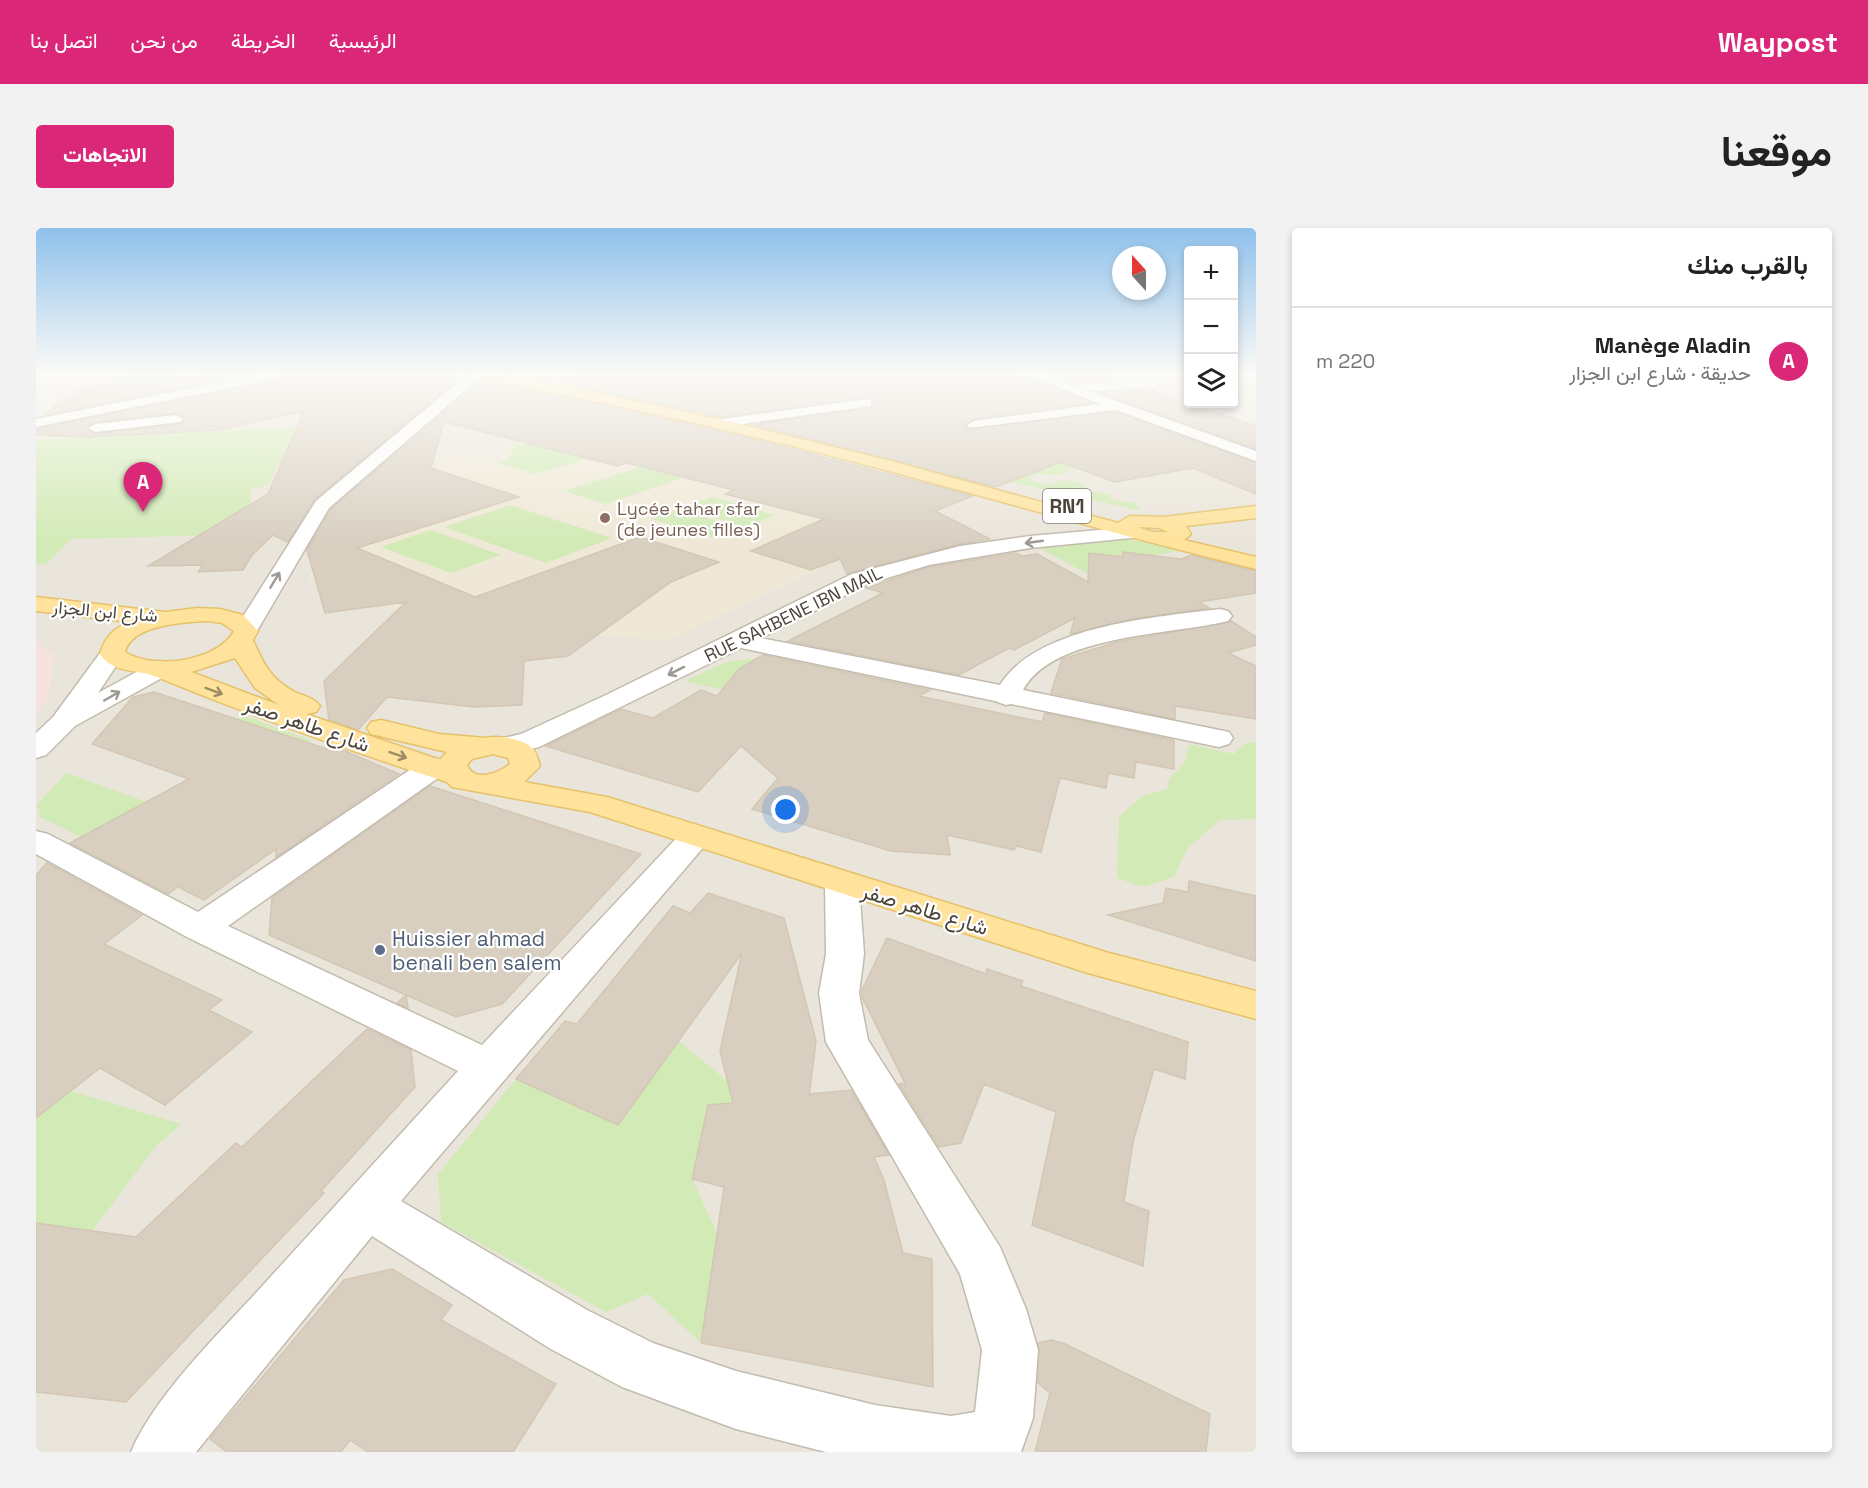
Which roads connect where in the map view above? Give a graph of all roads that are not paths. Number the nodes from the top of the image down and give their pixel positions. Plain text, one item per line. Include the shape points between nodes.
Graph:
1 (409, 431) edge
2 (744, 431) edge
3 (1188, 431) edge
4 (1256, 456) edge
5 (991, 491) junction
6 (1056, 510) junction
7 (1256, 512) edge
8 (1256, 522) edge
9 (1163, 523) junction
10 (1138, 531) junction
11 (1181, 531) junction
12 (1065, 538) junction
13 (1256, 556) edge
14 (1256, 562) edge
15 (36, 604) edge
16 (36, 612) edge
17 (174, 616) junction
18 (1220, 616) dead end
19 (244, 636) junction
20 (736, 640) junction
21 (101, 643) junction
22 (160, 669) junction
23 (1006, 697) junction
24 (63, 723) junction
25 (1219, 738) dead end
26 (36, 749) edge
27 (504, 750) junction
28 (445, 771) junction
29 (487, 784) junction
30 (596, 804) junction
31 (697, 836) junction
32 (36, 841) edge
33 (842, 884) junction
34 (200, 928) junction
35 (1256, 1005) edge
36 (488, 1067) junction
37 (368, 1207) junction
38 (161, 1452) edge

19 -> 1 street via 322,505
2 - 5 main road, RN1
3 - 4 street
5 - 6 main road, RN1
5 - 10 main road, RN1
6 - 10 main road, RN1
6 - 12 street via 1074,522 1076,528
7 - 9 main road
8 - 11 main road
9 - 10 main road, RN1
9 - 11 main road, RN1
10 - 11 main road, RN1 via 1172,538
10 - 12 street, RUE SAHBENE IBN MAIL
10 - 14 main road, RN1
11 - 13 main road, RN1
12 -> 20 street, RUE SAHBENE IBN MAIL via 899,565 860,579
15 - 17 main road, شارع ابن الجزار via 115,614
16 - 21 main road, شارع ابن الجزار
17 - 19 main road, شارع ابن الجزار via 224,616 243,625
17 - 21 main road
18 - 23 street via 1065,647 1023,672
19 - 22 main road via 218,657
19 - 27 main road, شارع طاهر صفر via 249,666 270,690 295,702 401,734
20 - 23 street
20 -> 27 street, RUE SAHBENE IBN MAIL
21 - 22 main road, شارع ابن الجزار via 127,665
21 - 24 street
24 -> 22 street
22 -> 28 main road, شارع طاهر صفر via 220,694
23 - 25 street
24 - 26 street
27 - 28 main road via 456,758
27 - 29 main road via 525,766 512,778
27 - 30 main road, شارع طاهر صفر
28 - 29 main road, شارع طاهر صفر
28 - 34 street
29 - 30 main road, شارع طاهر صفر
30 - 31 main road, شارع طاهر صفر
31 - 33 main road, شارع طاهر صفر
31 - 36 street
32 - 34 street
33 - 35 main road, شارع طاهر صفر via 1102,964
33 - 37 street via 845,954 838,993 848,1042 982,1264 999,1309 1010,1350 1004,1418 997,1438 951,1446 875,1435 736,1400 642,1367 568,1329
34 - 36 street
36 - 37 street
37 - 38 street via 248,1342

